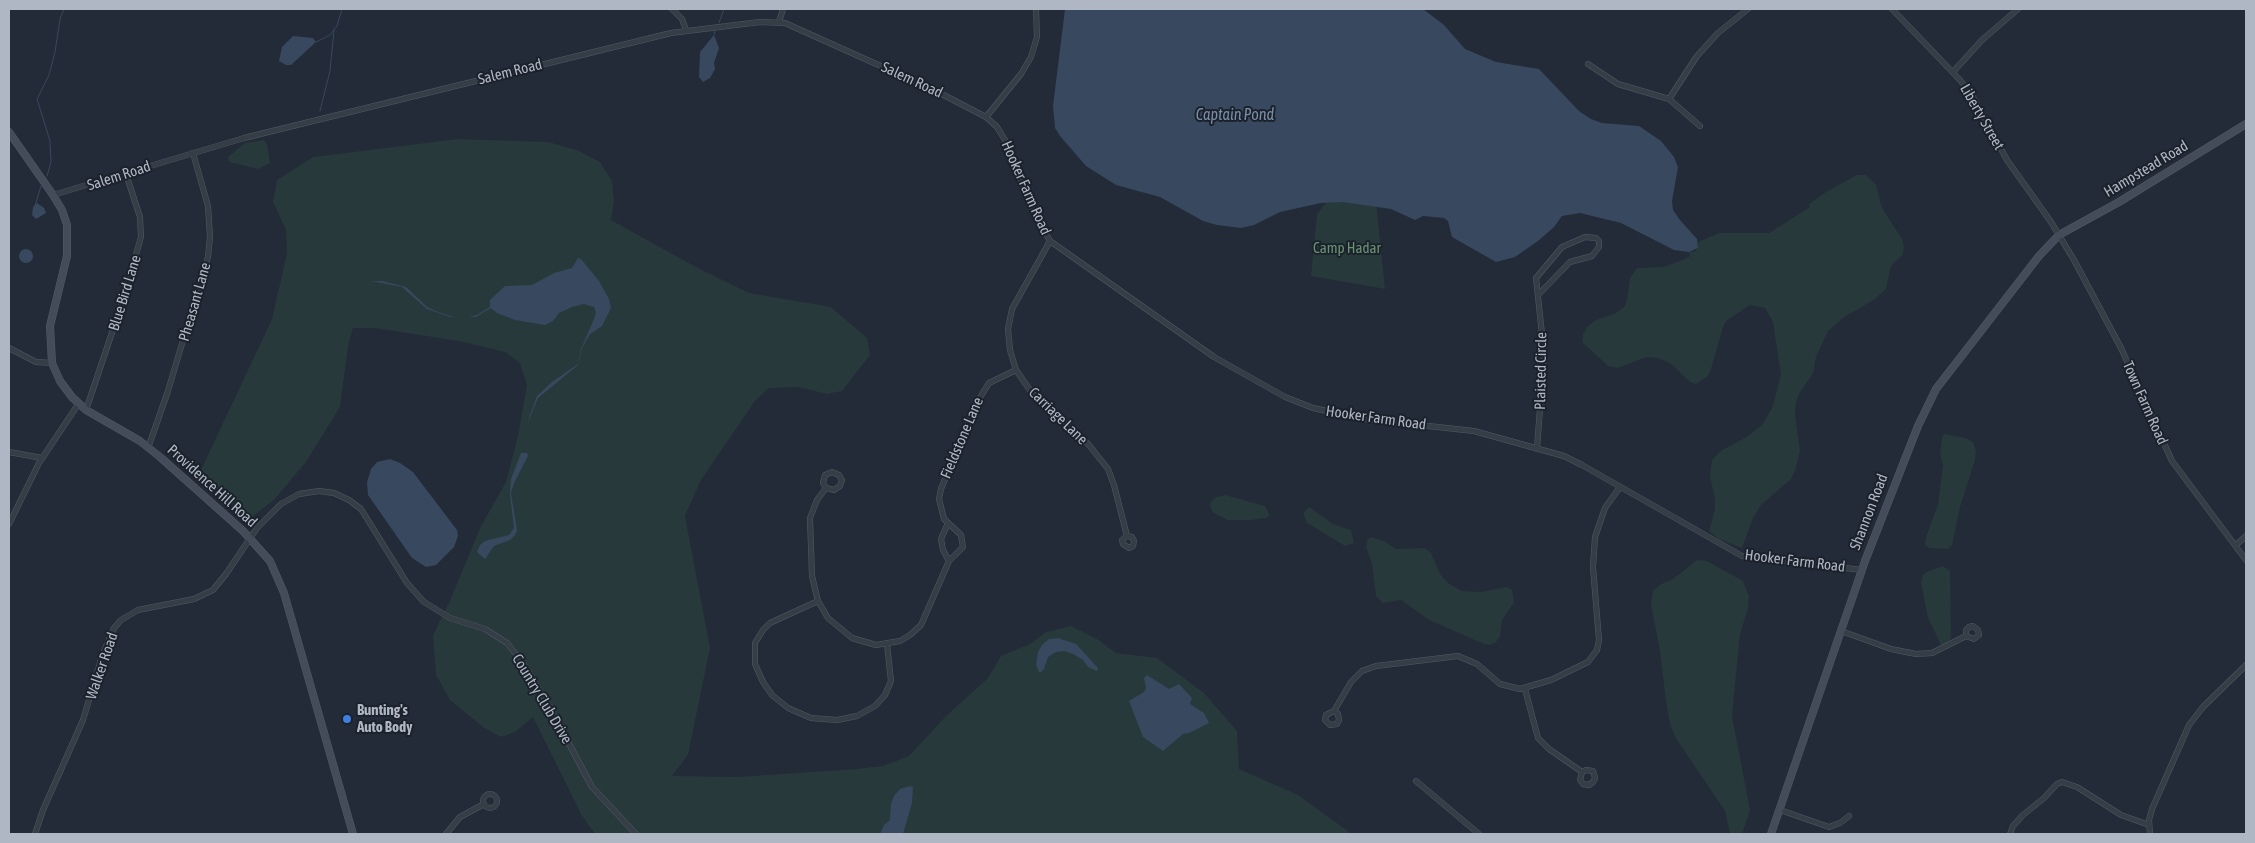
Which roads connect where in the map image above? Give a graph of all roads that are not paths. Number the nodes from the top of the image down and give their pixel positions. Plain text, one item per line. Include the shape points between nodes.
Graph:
1 (672, 9) edge
2 (783, 9) edge
3 (1036, 9) edge
4 (1748, 9) edge
5 (1892, 9) edge
6 (2018, 9) edge
7 (780, 22) junction
8 (686, 30) junction
9 (1588, 64) dead end
10 (1953, 72) junction
11 (1669, 99) junction
12 (960, 103) joint
13 (986, 117) junction
14 (2246, 124) edge
15 (1700, 126) dead end
16 (9, 132) edge
17 (193, 153) junction
18 (126, 174) junction
19 (53, 195) junction
20 (2059, 235) junction
21 (1050, 241) junction
22 (1539, 294) junction
23 (9, 348) edge
24 (52, 363) junction
25 (1016, 370) junction
26 (78, 403) junction
27 (86, 410) junction
28 (148, 448) junction
29 (1537, 449) junction
30 (9, 452) edge
31 (42, 458) junction
32 (1620, 487) junction
33 (826, 488) dead end
34 (948, 523) junction
35 (9, 524) edge
36 (1127, 536) dead end
37 (2246, 536) edge
38 (250, 538) junction
39 (2236, 545) junction
40 (2246, 560) edge
41 (949, 561) junction
42 (1862, 570) junction
43 (818, 601) junction
44 (1841, 631) junction
45 (1966, 636) dead end
46 (887, 644) junction
47 (2246, 665) edge
48 (1525, 689) junction
49 (1334, 712) dead end
50 (1582, 772) dead end
51 (1416, 781) dead end
52 (484, 804) dead end
53 (1780, 810) junction
54 (1850, 816) dead end
55 (2149, 825) junction
56 (35, 834) edge
57 (353, 834) edge
58 (446, 834) edge
59 (636, 834) edge
60 (1479, 834) edge
61 (1772, 834) edge
62 (2010, 834) edge
63 (2150, 834) edge

1 - 8 street via 682,19
2 - 7 street
3 - 13 street via 1036,37 1031,57
4 - 11 street via 1718,33 1697,56
5 - 10 street, Liberty Street
6 - 10 street via 1978,44
7 - 8 street, Salem Road
7 - 12 street, Salem Road via 800,28
8 - 17 street, Salem Road
9 - 11 street via 1618,84
10 - 20 street, Liberty Street via 1973,97 2007,160
11 - 15 street
12 - 13 street, Hooker Farm Road
13 - 21 street, Hooker Farm Road via 1005,140 1036,217
14 - 20 street, Hampstead Road
16 - 19 street, Providence Hill Road
17 - 18 street, Salem Road
17 - 28 street, Pheasant Lane via 208,206 208,257
18 - 19 street, Salem Road
18 - 27 street, Blue Bird Lane via 140,217 141,237
19 - 24 street, Providence Hill Road via 64,215 68,246 51,316
20 - 39 street, Town Farm Road via 2118,342 2172,461
20 - 42 street, Shannon Road via 2039,256 1930,398
21 - 25 street, Carriage Lane via 1016,300 1009,319 1008,340
21 - 29 street, Hooker Farm Road via 1214,357 1294,401 1364,419 1464,429
22 - 22 street, Plaisted Circle via 1538,274 1558,251 1566,244 1585,237 1599,241 1599,247 1592,256 1570,262
22 - 29 street, Plaisted Circle via 1544,353
23 - 24 street via 36,362
24 - 26 street, Providence Hill Road via 60,381
25 - 34 street, Fieldstone Lane via 990,383 976,404 939,494 941,510
25 - 36 street, Carriage Lane via 1032,393 1102,460 1112,478
26 - 27 street, Providence Hill Road
26 - 31 street
27 - 28 street, Providence Hill Road
28 - 38 street, Providence Hill Road
29 - 32 street, Hooker Farm Road via 1568,458
30 - 31 street
31 - 35 street
32 - 42 street, Hooker Farm Road via 1742,556
32 - 48 street via 1605,508 1595,537 1593,567 1600,633 1597,650 1579,668
33 - 43 street via 817,500 809,525 812,576
34 - 41 street via 942,540
34 - 41 street, Fieldstone Lane via 964,542
37 - 39 street
38 - 56 street, Walker Road via 220,582 208,592 194,599 138,610 114,628 84,716
38 - 57 street, Providence Hill Road via 261,549 279,579
38 - 59 street, Country Club Drive via 281,504 294,496 314,491 329,492 353,502 367,517 407,583 424,602 440,614 485,629 499,637 517,655 592,787
39 - 40 street, Town Farm Road
41 - 46 street, Fieldstone Lane via 921,624 905,638
42 - 44 street, Shannon Road
43 - 46 street via 828,618 852,638 871,644
43 - 46 street via 770,623 756,643 755,664 763,682 772,695 788,708 811,718 826,720 847,718 871,709 889,686
44 - 45 street via 1891,649 1916,654 1932,653
44 - 53 street, Shannon Road
47 - 55 street via 2189,725 2152,809
48 - 49 street via 1500,684 1468,659 1443,657 1367,669 1351,682
48 - 50 street via 1538,738 1548,749
51 - 60 street
52 - 58 street via 460,817
53 - 54 street via 1829,827
53 - 61 street, Shannon Road
55 - 62 street via 2121,815 2077,787 2062,782 2023,815
55 - 63 street

